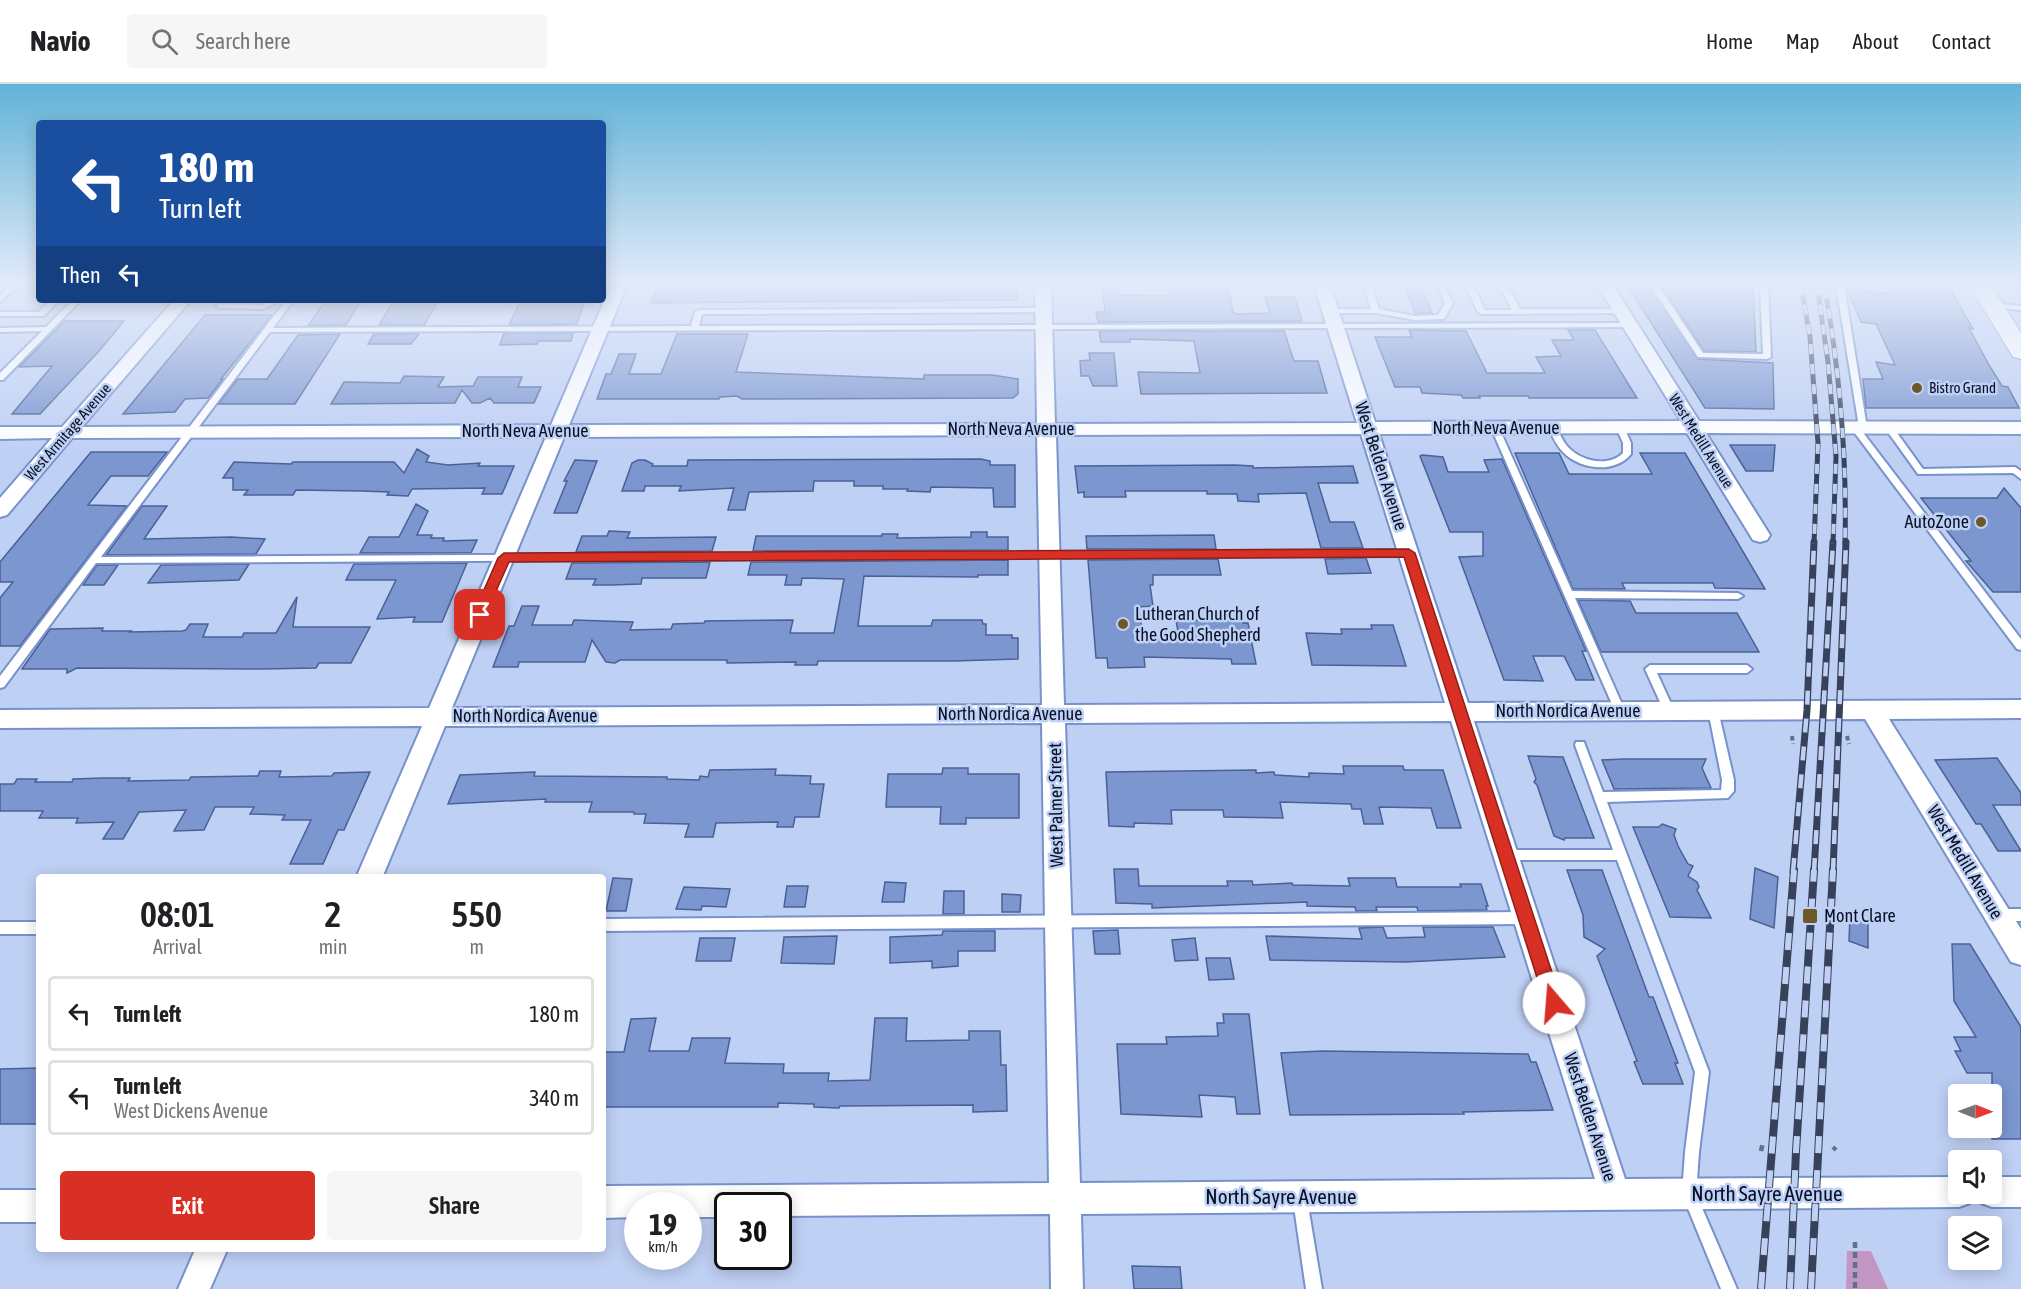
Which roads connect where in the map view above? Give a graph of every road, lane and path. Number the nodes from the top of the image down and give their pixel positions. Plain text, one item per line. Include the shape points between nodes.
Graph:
1 (36, 341) edge
2 (147, 341) edge
3 (259, 341) edge
4 (596, 341) edge
5 (1045, 341) edge
6 (1341, 341) edge
7 (1639, 341) edge
8 (1692, 341) edge
9 (1766, 341) edge
10 (1847, 341) edge
11 (0, 378) edge
12 (1552, 427) junction
13 (1620, 427) junction
14 (1692, 427) junction
15 (1370, 428) junction
16 (1495, 428) junction
17 (1859, 428) junction
18 (1889, 428) junction
19 (2021, 428) edge
20 (1047, 429) junction
21 (558, 431) junction
22 (190, 432) junction
23 (0, 433) edge
24 (68, 433) junction
25 (2021, 476) edge
26 (0, 510) edge
27 (1760, 536) dead end
28 (1409, 553) junction
29 (1050, 555) junction
30 (504, 558) junction
31 (94, 560) junction
32 (1569, 594) junction
33 (1738, 596) dead end
34 (2021, 646) edge
35 (1747, 669) dead end
36 (0, 684) edge
37 (2021, 709) edge
38 (1713, 710) junction
39 (1872, 710) junction
40 (1460, 711) junction
41 (1620, 711) junction
42 (1669, 711) junction
43 (1053, 713) junction
44 (436, 717) junction
45 (0, 719) edge
46 (1792, 736) dead end
47 (1847, 736) dead end
48 (1793, 744) dead end
49 (1849, 744) dead end
50 (1580, 745) dead end
51 (1600, 797) junction
52 (1507, 855) junction
53 (1621, 855) junction
54 (371, 874) edge
55 (2009, 915) edge
56 (1526, 918) junction
57 (1058, 921) junction
58 (606, 925) edge
59 (0, 928) edge
60 (36, 928) edge
61 (2021, 953) edge
62 (1763, 1142) dead end
63 (1761, 1151) dead end
64 (1948, 1192) edge
65 (2002, 1192) edge
66 (2021, 1192) edge
67 (1689, 1194) junction
68 (1615, 1195) junction
69 (1300, 1197) junction
70 (1065, 1198) junction
71 (606, 1202) edge
72 (0, 1206) edge
73 (36, 1206) edge
74 (1855, 1242) dead end
75 (210, 1252) edge
76 (194, 1289) edge
77 (1067, 1289) edge
78 (1314, 1289) edge
79 (1729, 1289) edge
80 (1855, 1289) edge

1 - 11 lane
2 - 24 street, West Armitage Avenue
3 - 22 lane
4 - 21 street
5 - 20 street, West Palmer Street
6 - 15 street, West Belden Avenue
7 - 14 street, West Medill Avenue
8 - 9 lane via 1701,355 1767,357
10 - 17 lane
12 - 13 street, North Neva Avenue
12 - 13 lane via 1567,451 1578,459 1610,464 1627,454
12 - 16 street, North Neva Avenue
13 - 14 street, North Neva Avenue
14 - 17 street, North Neva Avenue
14 - 27 street, West Medill Avenue
15 - 16 street, North Neva Avenue
15 - 20 street, North Neva Avenue
15 - 28 street, West Belden Avenue
16 - 32 lane
17 - 18 street, North Neva Avenue
17 - 34 lane
18 - 19 street, North Neva Avenue
18 - 25 lane via 1921,472 2015,470
20 - 21 street, North Neva Avenue
20 - 29 street, West Palmer Street
21 - 22 street, North Neva Avenue
21 - 30 street
22 - 24 street, North Neva Avenue
22 - 31 lane
23 - 24 street, North Neva Avenue
24 - 26 street, West Armitage Avenue
28 - 29 lane
28 - 40 street, West Belden Avenue
29 - 30 lane
29 - 43 street, West Palmer Street
30 - 31 lane
30 - 44 street
31 - 36 lane
32 - 33 lane
32 - 41 lane
35 - 42 lane via 1650,669
37 - 39 street, North Nordica Avenue
38 - 39 street, North Nordica Avenue
38 - 42 street, North Nordica Avenue
38 - 51 lane via 1728,780 1724,795
39 - 55 street, West Medill Avenue
40 - 41 street, North Nordica Avenue
40 - 43 street, North Nordica Avenue
40 - 52 street, West Belden Avenue
41 - 42 street, North Nordica Avenue
43 - 44 street, North Nordica Avenue
43 - 57 street, West Palmer Street
44 - 45 street, North Nordica Avenue
44 - 54 street
46 - 48 path
47 - 49 path
50 - 51 lane
51 - 53 lane
52 - 53 lane
52 - 56 street, West Belden Avenue
53 - 67 lane via 1702,1072
55 - 61 street, West Medill Avenue
56 - 57 lane
56 - 68 street, West Belden Avenue
57 - 58 lane
57 - 70 street, West Palmer Street
59 - 60 lane
62 - 63 path
64 - 67 street, North Sayre Avenue
65 - 66 street
67 - 68 street, North Sayre Avenue
67 - 79 lane
68 - 69 street, North Sayre Avenue
69 - 70 street, North Sayre Avenue
69 - 78 lane
70 - 71 street, North Sayre Avenue
70 - 77 street, West Palmer Street
72 - 73 street
74 - 80 path
75 - 76 street

